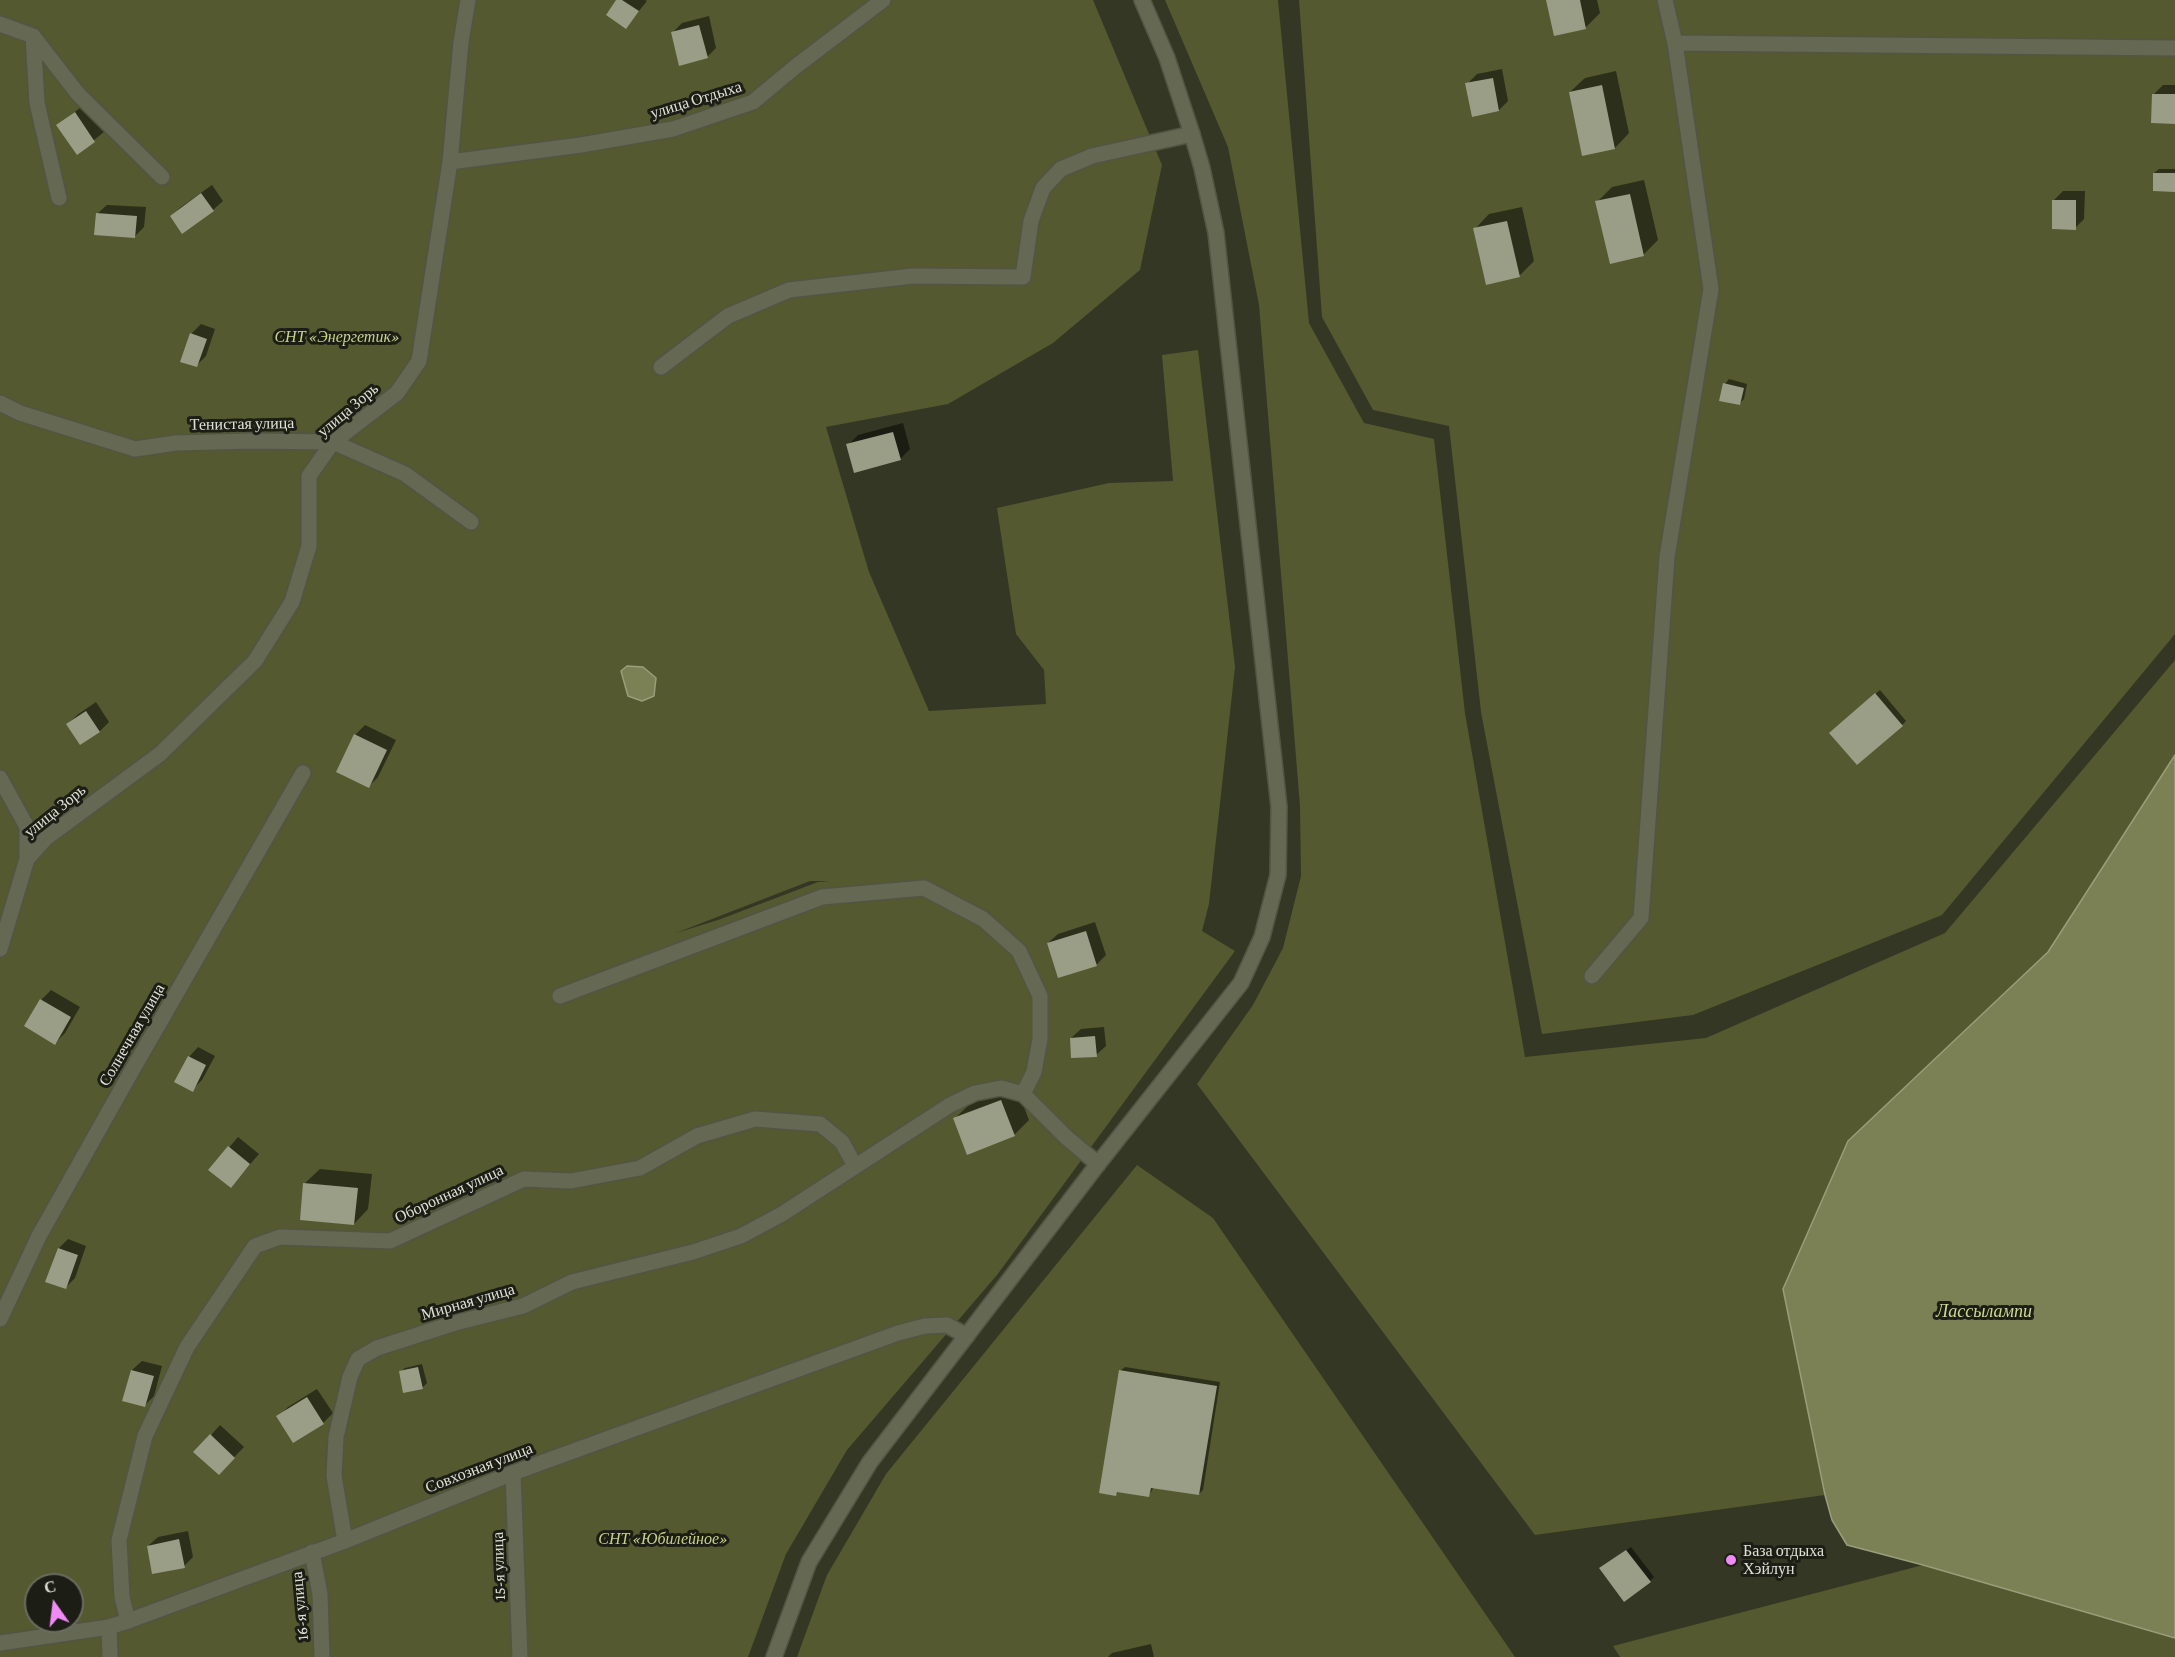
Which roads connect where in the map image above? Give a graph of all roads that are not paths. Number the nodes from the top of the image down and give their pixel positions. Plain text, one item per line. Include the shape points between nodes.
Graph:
1 (468, 0) edge
2 (883, 0) edge
3 (1142, 0) edge
4 (1665, 0) edge
5 (0, 24) edge
6 (33, 36) junction
7 (1675, 43) junction
8 (2175, 48) edge
9 (1192, 134) junction
10 (450, 162) junction
11 (162, 177) dead end
12 (59, 198) dead end
13 (661, 367) dead end
14 (0, 403) edge
15 (333, 442) junction
16 (471, 522) dead end
17 (303, 773) dead end
18 (0, 778) edge
19 (27, 859) junction
20 (0, 949) edge
21 (1592, 976) dead end
22 (560, 996) dead end
23 (1023, 1094) junction
24 (1098, 1164) junction
25 (855, 1166) junction
26 (0, 1319) edge
27 (966, 1336) junction
28 (513, 1473) junction
29 (345, 1541) junction
30 (312, 1552) junction
31 (128, 1621) junction
32 (109, 1627) junction
33 (0, 1643) edge
34 (110, 1657) edge
35 (322, 1657) edge
36 (520, 1657) edge
37 (774, 1657) edge

1 - 10 street, улица Зорь
2 - 10 street, улица Отдыха via 753,102 673,129
3 - 9 street via 1167,58
4 - 7 street
5 - 6 street
6 - 11 street via 78,94
6 - 12 street via 38,103
7 - 8 street
7 - 21 street via 1711,289 1667,557 1641,918
9 - 13 street via 1092,156 1062,169 1042,188 1031,221 1023,277 913,276 789,290 728,316
9 - 24 street via 1216,233 1279,807 1278,875 1262,937 1241,983
10 - 15 street, улица Зорь via 419,361 397,393
14 - 15 street, Тенистая улица via 20,413 135,449 176,443
15 - 16 street, Тенистая улица via 405,474
15 - 19 street, улица Зорь via 309,476 309,546 292,602 255,661 160,754 46,838
17 - 26 street, Солнечная улица via 51,1215
18 - 19 street via 27,827
19 - 20 street, улица Зорь
22 - 23 street via 822,897 924,888 983,919 1019,951 1040,996 1040,1039 1034,1072
23 - 24 street
23 - 25 street, Мирная улица via 1001,1088 975,1093
24 - 27 street
25 - 29 street, Мирная улица via 741,1236 572,1282 523,1306 377,1347 358,1359 336,1437 334,1476
25 - 31 street, Оборонная улица via 842,1142 820,1124 755,1119 697,1136 640,1168 571,1182 524,1179 390,1241 280,1237 255,1246 188,1347 145,1436 119,1540 122,1597
27 - 28 street, Совхозная улица via 947,1325 898,1333
27 - 37 street via 870,1462 809,1562
28 - 29 street, Совхозная улица
28 - 36 street, 15-я улица
29 - 30 street, Совхозная улица
30 - 31 street, Совхозная улица
30 - 35 street, 16-я улица via 320,1594
31 - 32 street, Совхозная улица
32 - 33 street, Совхозная улица
32 - 34 street

